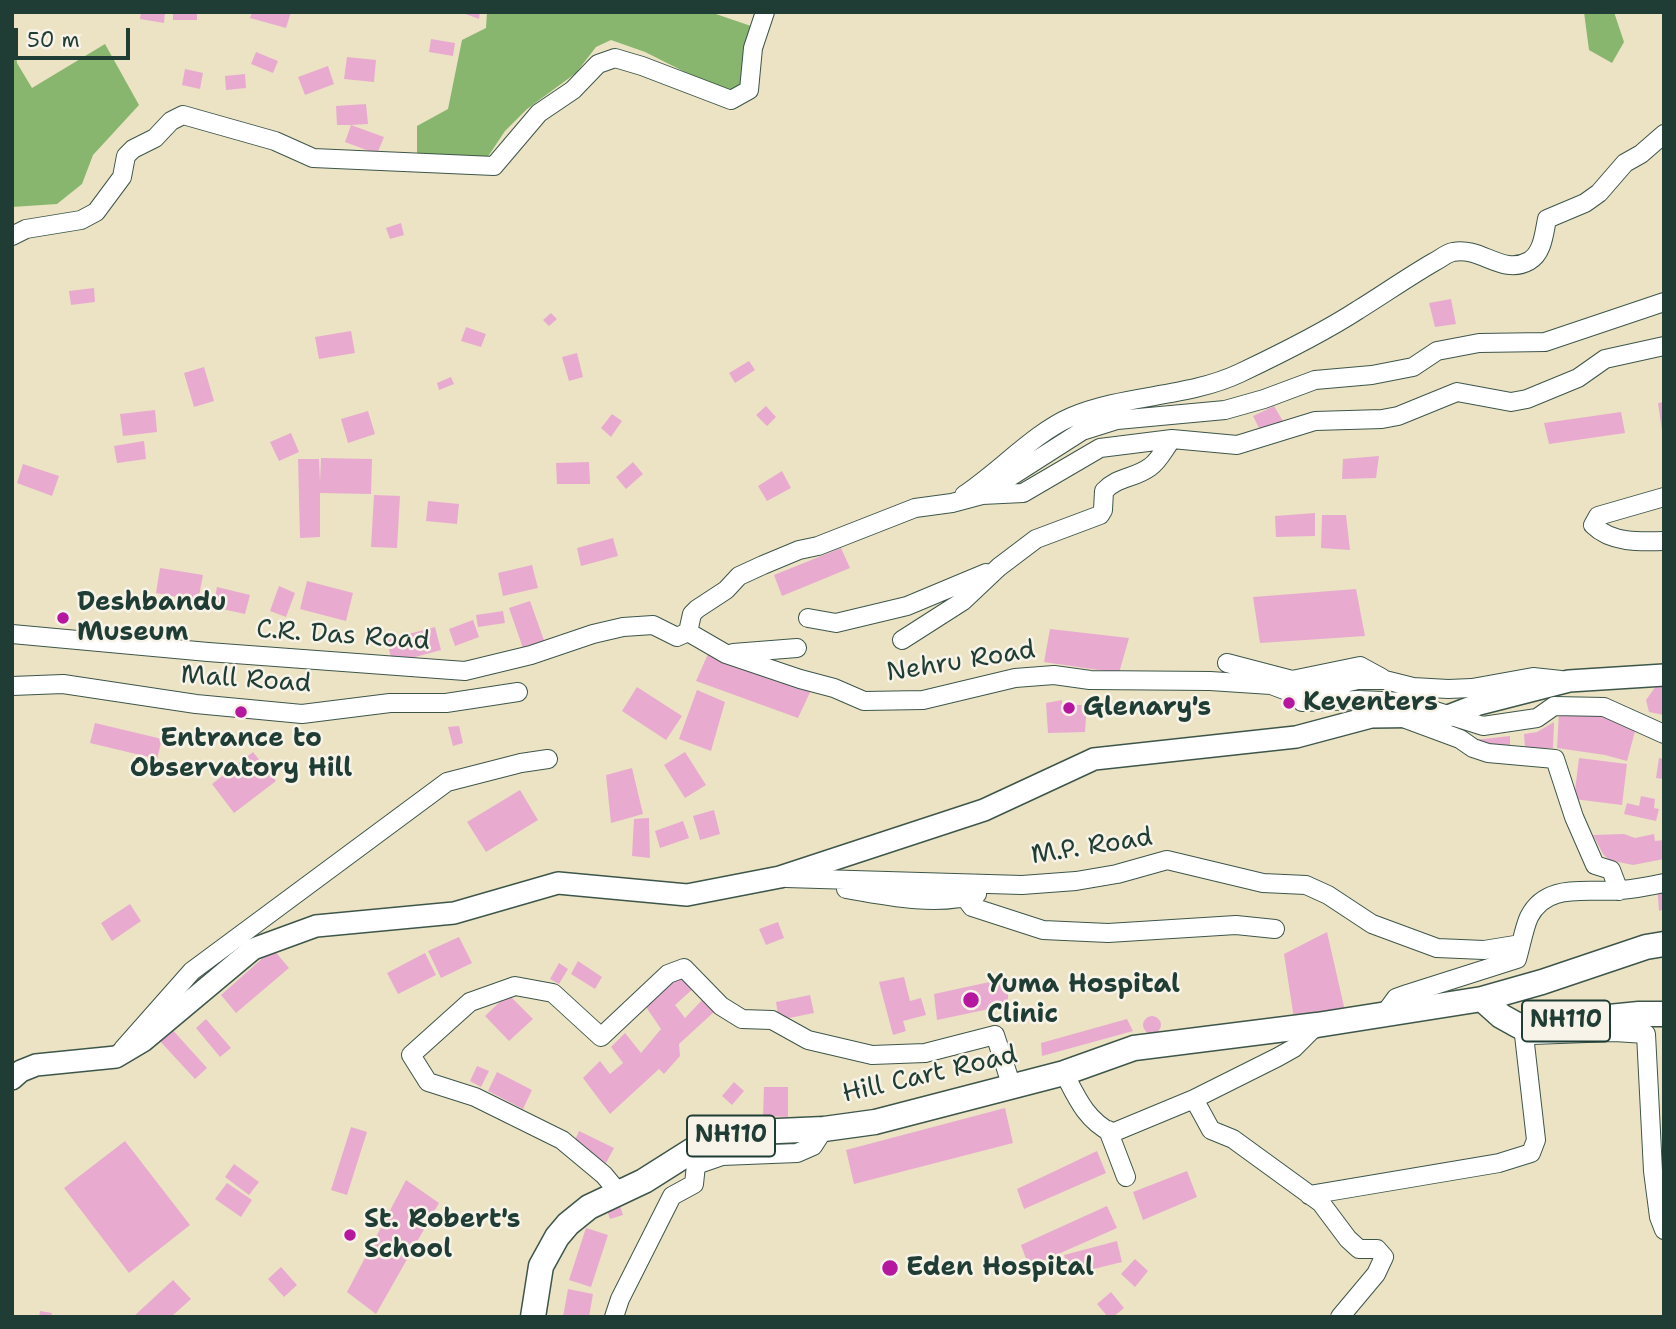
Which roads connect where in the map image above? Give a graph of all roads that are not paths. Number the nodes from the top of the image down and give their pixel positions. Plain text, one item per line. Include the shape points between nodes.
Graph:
1 (765, 12) edge
2 (1662, 138) edge
3 (12, 236) edge
4 (1664, 302) edge
5 (1664, 346) edge
6 (1172, 439) junction
7 (982, 495) junction
8 (1664, 497) edge
9 (953, 503) junction
10 (1664, 541) edge
11 (999, 567) junction
12 (808, 618) dead end
13 (688, 632) junction
14 (12, 634) edge
15 (902, 640) dead end
16 (797, 648) dead end
17 (726, 653) junction
18 (1227, 663) dead end
19 (1664, 675) edge
20 (1385, 680) junction
21 (1569, 681) junction
22 (12, 686) edge
23 (518, 692) dead end
24 (1295, 694) junction
25 (1395, 715) junction
26 (1448, 716) junction
27 (1664, 734) edge
28 (548, 759) dead end
29 (780, 877) junction
30 (1664, 883) edge
31 (1005, 885) junction
32 (1619, 891) junction
33 (966, 899) junction
34 (1275, 929) dead end
35 (1521, 944) junction
36 (1664, 944) edge
37 (1479, 999) junction
38 (1385, 1013) junction
39 (1664, 1014) edge
40 (1317, 1025) junction
41 (1521, 1031) junction
42 (116, 1057) junction
43 (15, 1073) edge
44 (1065, 1073) junction
45 (1012, 1087) junction
46 (1194, 1099) junction
47 (824, 1129) junction
48 (1108, 1130) junction
49 (1653, 1171) junction
50 (1126, 1177) dead end
51 (619, 1193) junction
52 (1309, 1195) junction
53 (1664, 1199) edge
54 (1664, 1230) edge
55 (533, 1317) edge
56 (614, 1317) edge
57 (1340, 1317) edge

1 - 3 street via 753,48 749,90 731,100 615,58 598,64 573,90 539,113 494,166 313,158 275,141 183,115 126,156 122,177 96,212 81,220 26,229
2 - 9 street via 1625,163 1585,203 1547,219 1543,243 1532,260 1504,266 1472,252 1452,252 1358,310 1239,373 1055,425
4 - 7 street via 1545,342 1479,343 1437,351 1413,367 1315,380 1225,410 1117,419 1082,430
5 - 6 street via 1605,359 1578,378 1527,399 1511,402 1457,392 1398,416 1315,421 1237,445
6 - 7 street via 1100,449 1023,493
6 - 11 street via 1153,466 1113,481 1104,491 1100,515 1036,539
7 - 9 street
8 - 10 street via 1598,516 1593,525 1601,533 1636,543
9 - 13 street via 915,508 739,576 692,614
11 - 12 street via 907,606 836,624
11 - 15 street via 963,601
13 - 14 street, C.R. Das Road via 677,637 653,625 623,627 465,671
13 - 17 street, Nehru Road
16 - 17 street
17 - 24 street, Nehru Road via 864,701 923,701 1015,678 1055,675 1270,685
18 - 20 street via 1292,680 1360,666
19 - 21 main road
20 - 21 street via 1448,689 1533,677
20 - 24 street via 1358,680
21 - 26 main road
22 - 23 street, Mall Road via 63,684 302,714 390,703 446,703
24 - 26 street, Nehru Road via 1303,702 1407,702
25 - 26 main road
25 - 29 main road via 1296,737 1094,759 984,810
25 - 32 street via 1460,739 1472,748 1555,759 1595,865 1611,870
26 - 27 street, Nehru Road via 1483,726 1537,718 1554,706 1604,707
28 - 42 street via 447,782 192,971
29 - 31 street, M.P. Road
29 - 33 street via 884,896
29 - 42 main road via 687,895 558,883 454,913 316,926 253,948 143,1041
30 - 32 street
31 - 33 street
31 - 35 street, M.P. Road via 1076,881 1167,860 1263,883 1306,885 1372,924 1437,948 1484,950
32 - 35 street via 1553,894 1528,918
33 - 34 street via 972,908 1043,930
35 - 38 street via 1517,959 1396,998
36 - 37 highway, Hill Cart Road
37 - 38 highway, Hill Cart Road / NH110
37 - 41 highway, NH110
38 - 40 highway, Hill Cart Road / NH110
39 - 41 highway, NH110
40 - 44 highway, Hill Cart Road / NH110 via 1134,1048
40 - 46 street via 1294,1048
41 - 49 street via 1646,1034
41 - 52 street via 1536,1140 1531,1153 1499,1163
42 - 43 main road via 36,1065
44 - 45 highway, Hill Cart Road / NH110
44 - 48 street via 1084,1112
45 - 47 highway, Hill Cart Road / NH110 via 887,1119
45 - 51 street via 995,1035 925,1053 872,1055 808,1040 772,1020 742,1019 721,1006 684,968 668,974 601,1037 553,993 516,986 470,1002 411,1055 428,1082 475,1097 562,1140
46 - 48 street via 1112,1133
46 - 52 street via 1211,1130 1233,1139
47 - 51 highway, Hill Cart Road / NH110 via 755,1132 721,1139
47 - 56 street via 813,1146 797,1153 722,1156 696,1165 694,1184 672,1196
48 - 50 street
49 - 53 street
49 - 54 street
51 - 55 highway, Hill Cart Road / NH110 via 578,1215 557,1237 541,1266
52 - 57 street via 1359,1249 1377,1250 1384,1257 1376,1274

